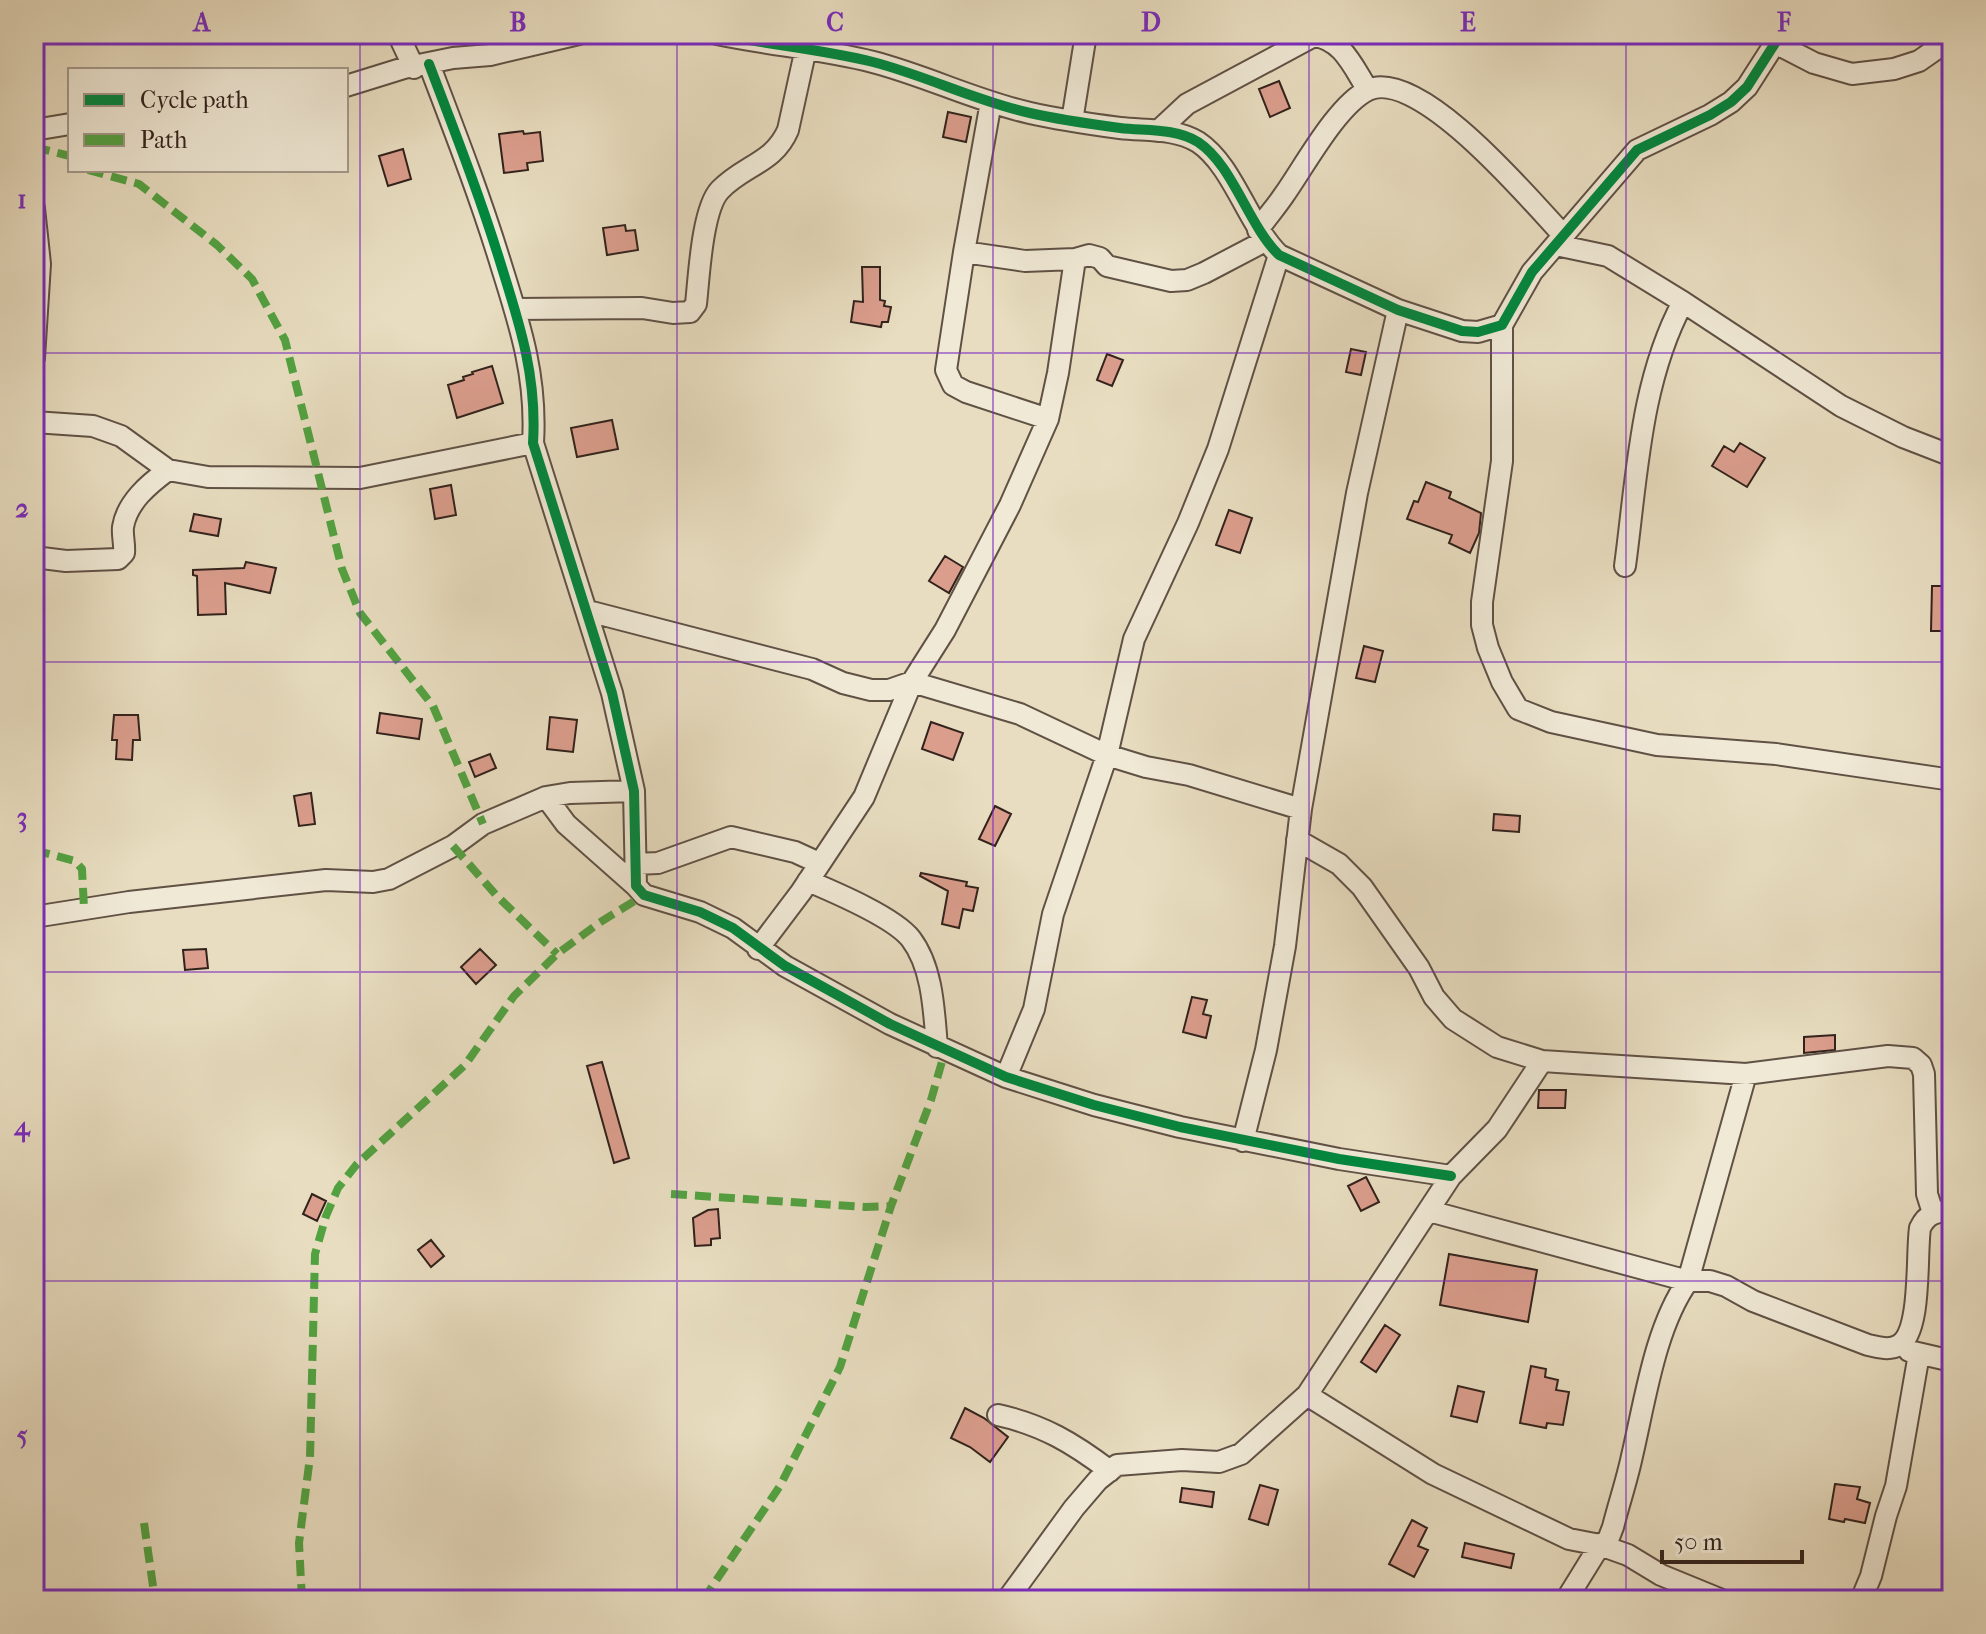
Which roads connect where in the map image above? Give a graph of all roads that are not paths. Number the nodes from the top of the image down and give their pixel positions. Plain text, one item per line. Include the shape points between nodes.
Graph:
1 (398, 34) edge
2 (579, 34) edge
3 (717, 34) edge
4 (1086, 34) edge
5 (754, 38) edge
6 (1778, 38) edge
7 (1952, 38) edge
8 (536, 40) edge
9 (806, 48) junction
10 (422, 66) junction
11 (348, 85) edge
12 (1368, 90) junction
13 (991, 102) junction
14 (1072, 121) junction
15 (68, 124) edge
16 (34, 130) edge
17 (1158, 131) junction
18 (34, 208) edge
19 (1560, 240) junction
20 (1267, 242) junction
21 (964, 252) junction
22 (1075, 259) junction
23 (1683, 302) junction
24 (515, 309) junction
25 (1398, 310) junction
26 (1502, 325) junction
27 (34, 358) edge
28 (1048, 419) junction
29 (34, 422) edge
30 (533, 443) junction
31 (1952, 456) edge
32 (168, 470) junction
33 (34, 557) edge
34 (1625, 566) dead end
35 (588, 611) junction
36 (912, 682) junction
37 (1107, 755) junction
38 (1952, 780) edge
39 (634, 791) junction
40 (546, 797) junction
41 (1301, 809) junction
42 (1297, 840) junction
43 (819, 863) junction
44 (635, 864) junction
45 (808, 881) junction
46 (636, 886) junction
47 (34, 917) edge
48 (758, 949) junction
49 (937, 1047) junction
50 (1542, 1061) junction
51 (1746, 1074) junction
52 (1006, 1077) junction
53 (1243, 1141) junction
54 (1451, 1176) junction
55 (1429, 1211) junction
56 (1942, 1211) edge
57 (1688, 1281) junction
58 (1898, 1346) junction
59 (1919, 1354) junction
60 (1952, 1361) edge
61 (1307, 1395) junction
62 (998, 1415) dead end
63 (1110, 1471) junction
64 (1600, 1545) junction
65 (1007, 1600) edge
66 (1566, 1600) edge
67 (1722, 1600) edge
68 (1861, 1600) edge

1 - 10 street
2 - 8 street
3 - 5 street
4 - 14 street
5 - 9 street
6 - 7 street via 1814,63 1852,74 1919,61
6 - 19 street via 1747,87 1731,102 1637,150
8 - 10 street
9 - 13 street via 907,72
9 - 24 street via 783,142 719,191 706,227 696,304 690,312
10 - 11 street
10 - 24 street via 485,213
12 - 17 street via 1336,43 1314,36 1187,104
12 - 19 street via 1383,88 1424,101 1492,157
12 - 20 street via 1333,124
13 - 14 street
13 - 21 street
14 - 17 street
15 - 16 street
17 - 20 street via 1180,134 1209,151
18 - 27 street via 40,264
19 - 23 street via 1608,256
19 - 26 street via 1532,272
20 - 22 street via 1187,280 1107,266 1094,256
20 - 25 street
20 - 37 street via 1218,449 1134,639
21 - 22 street via 1025,261
21 - 28 street via 947,351 946,370 953,385
22 - 28 street
23 - 31 street via 1841,406
23 - 34 street via 1661,348 1647,404
24 - 30 street via 530,368
25 - 26 street via 1462,331
25 - 41 street via 1357,493
26 - 38 street via 1502,461 1482,625 1502,682 1518,709 1551,722 1657,745 1776,754
28 - 36 street via 1010,505
29 - 32 street via 93,426 121,436
30 - 32 street via 360,478 208,477
30 - 35 street
32 - 33 street via 129,507 122,529 124,553 118,559
35 - 36 street via 812,669 871,690
35 - 39 street
36 - 37 street via 1020,714
36 - 43 street via 864,797
37 - 41 street
37 - 52 street via 1053,914 1034,1009
39 - 40 street
39 - 44 street
40 - 46 street via 566,824
40 - 47 street via 483,824 389,879 326,880
41 - 42 street
42 - 50 street via 1339,864 1362,887 1453,1019 1497,1047
42 - 53 street via 1285,946
43 - 44 street via 731,837 658,863
43 - 45 street
44 - 46 street
45 - 48 street
45 - 49 street via 877,914 910,937 924,965
46 - 48 street via 644,895 733,928
48 - 49 street
49 - 52 street
50 - 51 street
50 - 54 street via 1497,1129
51 - 56 street via 1888,1056 1913,1058 1924,1074 1927,1194
51 - 57 street
52 - 53 street
53 - 54 street
54 - 55 street
55 - 57 street
55 - 61 street
56 - 58 street via 1925,1217 1920,1228 1913,1322
57 - 58 street via 1726,1286 1868,1345
57 - 64 street via 1668,1317 1613,1527
58 - 59 street
59 - 60 street
59 - 68 street via 1896,1486
61 - 63 street via 1241,1454 1219,1462 1141,1463 1117,1465
61 - 64 street via 1433,1474 1569,1539
62 - 63 street via 1054,1433
63 - 65 street via 1074,1508
64 - 66 street
64 - 67 street

